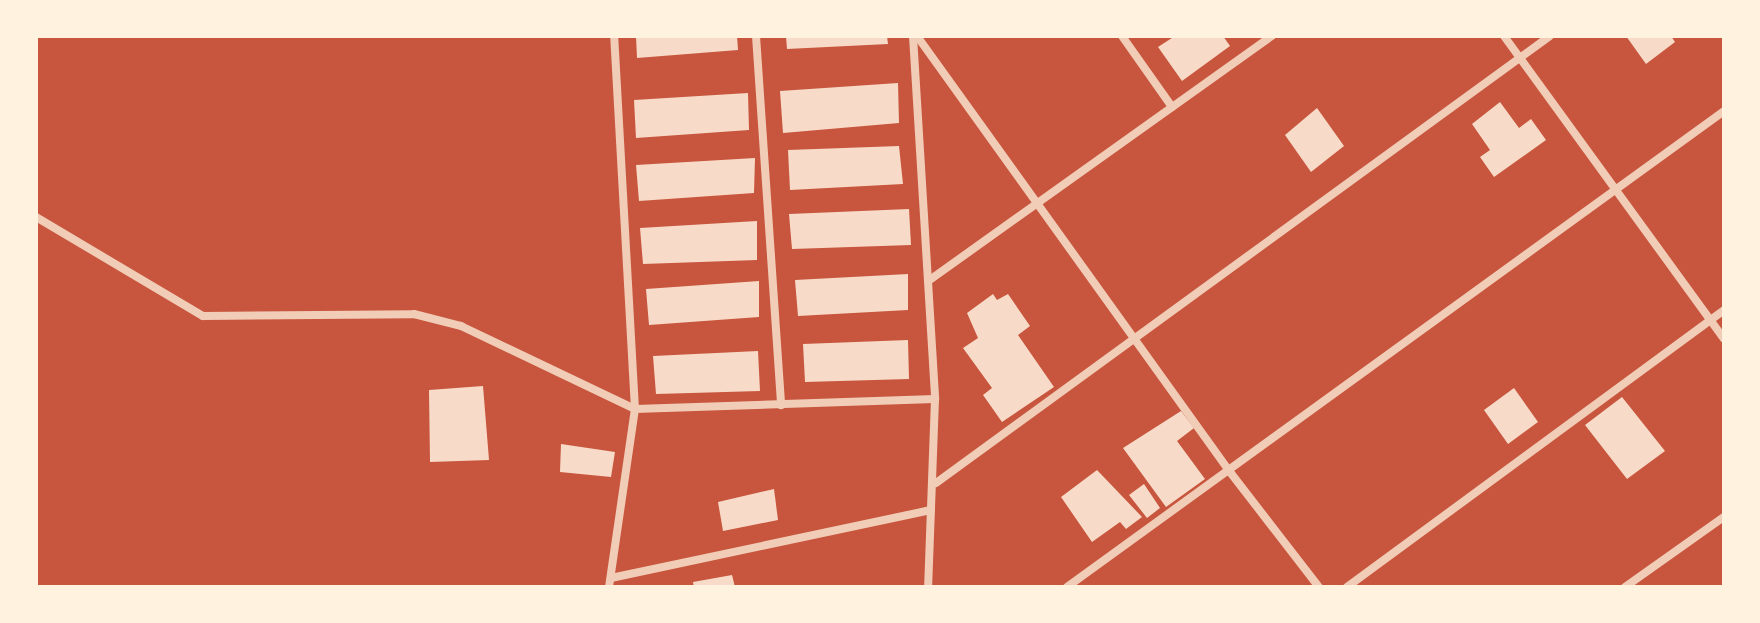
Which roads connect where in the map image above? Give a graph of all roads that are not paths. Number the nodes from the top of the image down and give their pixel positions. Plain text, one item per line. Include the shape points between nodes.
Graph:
1 (614, 36) edge
2 (756, 36) edge
3 (915, 36) edge
4 (1122, 36) edge
5 (1272, 36) edge
6 (1504, 36) edge
7 (1550, 36) edge
8 (1520, 58) junction
9 (1172, 107) junction
10 (1724, 111) edge
11 (1614, 190) junction
12 (1036, 200) junction
13 (36, 217) edge
14 (931, 279) junction
15 (1724, 310) edge
16 (1710, 320) junction
17 (1138, 337) junction
18 (1724, 339) edge
19 (935, 399) junction
20 (781, 405) junction
21 (635, 409) junction
22 (1230, 472) junction
23 (936, 483) junction
24 (931, 510) junction
25 (1724, 517) edge
26 (610, 582) edge
27 (928, 587) edge
28 (1067, 587) edge
29 (1319, 587) edge
30 (1347, 587) edge
31 (1625, 587) edge

1 - 21 street
2 - 20 street
3 - 12 street
3 - 14 street
4 - 9 street
5 - 9 street
6 - 8 street
7 - 8 street
8 - 11 street
8 - 17 street
9 - 12 street
10 - 11 street
11 - 16 street
11 - 22 street
12 - 14 street
12 - 17 street
13 - 21 street via 203,316 414,314 461,326
14 - 19 street
15 - 16 street
16 - 18 street
16 - 30 street
17 - 22 street
17 - 23 street
19 - 20 street
19 - 23 street
20 - 21 street
21 - 26 street
22 - 28 street
22 - 29 street
23 - 24 street
24 - 26 street
24 - 27 street
25 - 31 street

